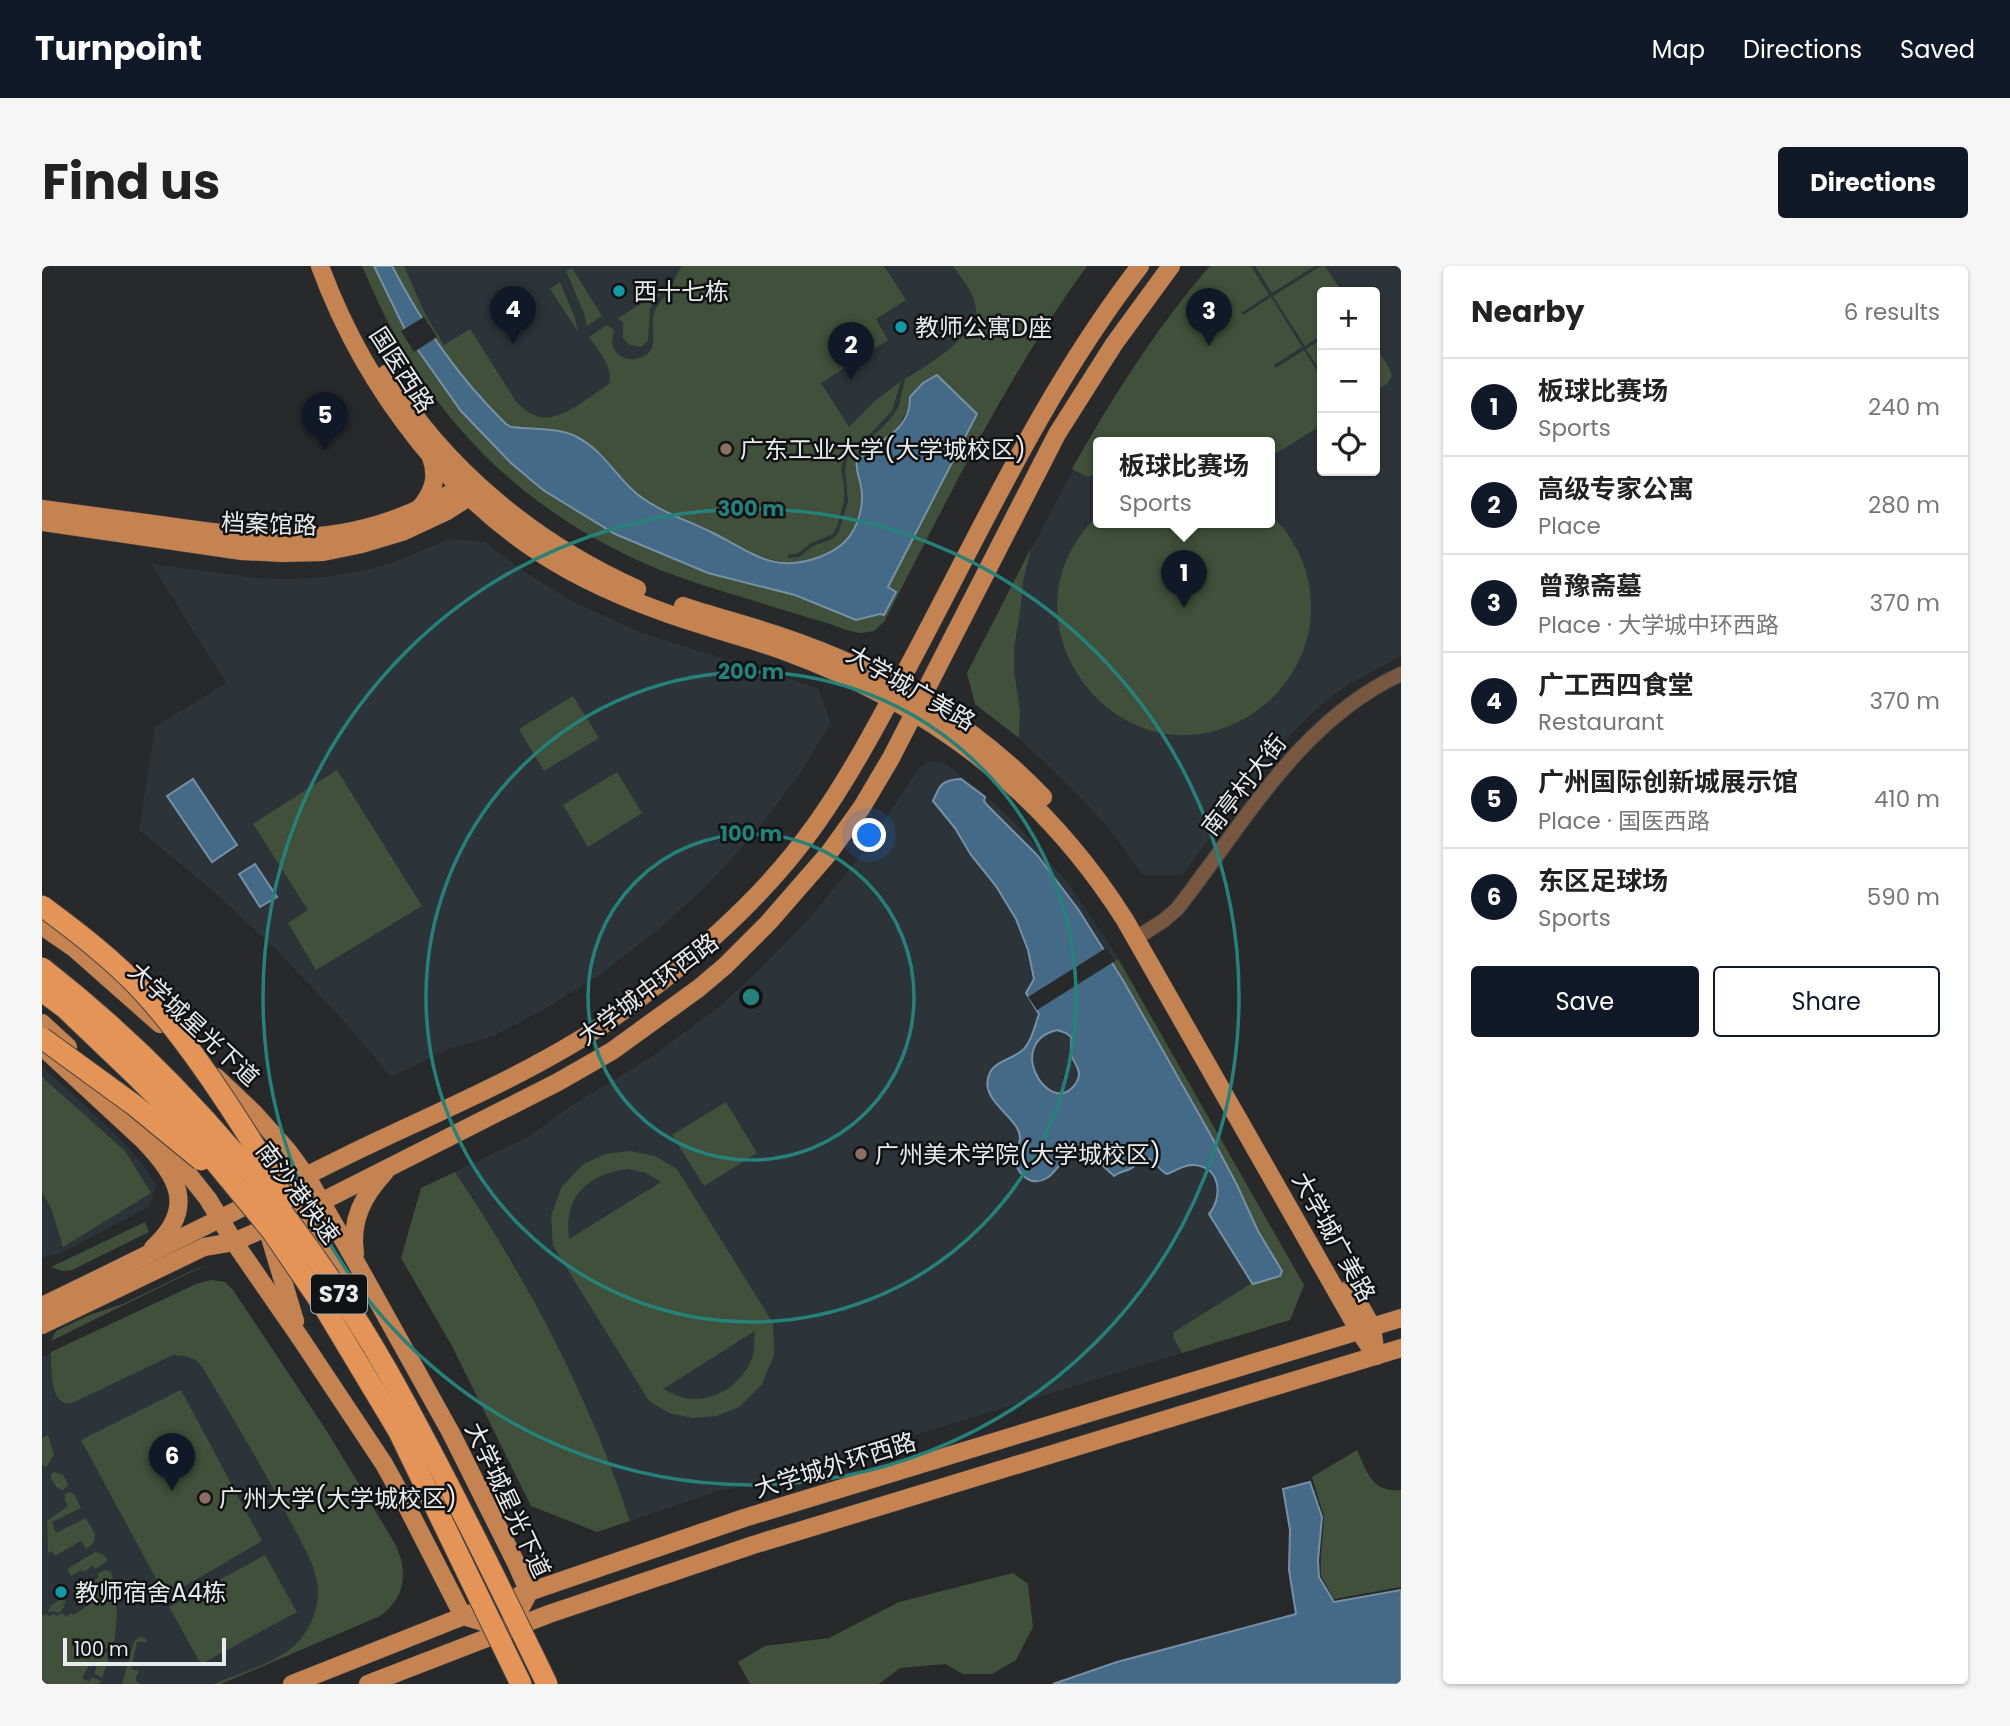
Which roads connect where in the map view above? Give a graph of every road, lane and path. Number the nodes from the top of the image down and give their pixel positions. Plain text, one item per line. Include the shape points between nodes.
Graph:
1 (320, 266) edge
2 (331, 266) edge
3 (1140, 266) edge
4 (1171, 266) edge
5 (427, 449) junction
6 (471, 488) junction
7 (42, 509) edge
8 (418, 510) junction
9 (42, 522) edge
10 (1401, 674) edge
11 (894, 693) junction
12 (918, 706) junction
13 (42, 906) edge
14 (42, 926) edge
15 (1141, 935) junction
16 (42, 968) edge
17 (42, 974) edge
18 (42, 991) edge
19 (42, 1023) edge
20 (42, 1038) edge
21 (182, 1045) junction
22 (42, 1046) edge
23 (392, 1165) junction
24 (307, 1177) junction
25 (282, 1188) junction
26 (244, 1196) junction
27 (321, 1201) junction
28 (299, 1213) junction
29 (221, 1219) junction
30 (267, 1228) junction
31 (234, 1242) junction
32 (304, 1243) junction
33 (143, 1257) junction
34 (357, 1264) junction
35 (1350, 1301) junction
36 (42, 1306) edge
37 (1397, 1319) edge
38 (42, 1325) edge
39 (1365, 1329) junction
40 (301, 1339) junction
41 (1330, 1340) junction
42 (1401, 1348) edge
43 (1376, 1356) junction
44 (451, 1433) junction
45 (499, 1530) junction
46 (436, 1561) junction
47 (529, 1592) junction
48 (463, 1616) junction
49 (509, 1630) junction
50 (292, 1684) edge
51 (368, 1684) edge
52 (521, 1684) edge
53 (547, 1684) edge

1 - 5 main road, 国医西路 via 366,364
2 - 6 main road, 国医西路 via 354,320 397,391
3 - 11 main road, 大学城中环西路 via 1060,382
4 - 12 main road, 大学城中环西路 via 1057,434
5 - 6 main road, 国医西路
5 - 8 main road via 434,483
6 - 8 main road, 档案馆路
6 - 9 main road, 档案馆路 via 434,518 362,544 312,553 242,551
6 - 11 main road, 大学城广美路 via 556,547 617,580 799,643
7 - 8 main road, 档案馆路 via 230,535 296,539 355,532
10 - 15 street, 南亭村大街 via 1354,701 1311,736 1177,909
11 - 12 main road, 大学城广美路
11 - 24 main road, 大学城中环西路 via 819,820 790,858 740,914 681,966 580,1040
12 - 15 main road, 大学城广美路 via 1041,812
12 - 23 main road, 大学城中环西路 via 862,807 829,853 725,966 584,1068
13 - 32 highway, bridge via 117,967 164,1017 254,1144
14 - 21 main road, 大学城星光下道 via 74,948
15 - 35 main road, 大学城广美路
16 - 32 highway, 南沙港快速 / S73, bridge via 120,1035 209,1124
17 - 26 main road via 182,1111
18 - 26 highway, 南沙港快速 / S73, bridge via 184,1124
19 - 29 main road via 148,1126
20 - 26 highway, bridge via 134,1105
21 - 24 main road, 大学城星光下道 via 254,1113
21 - 25 main road
22 - 33 main road via 155,1153 173,1178 179,1195 176,1214
23 - 27 main road, 大学城中环西路
23 - 34 main road via 368,1191 357,1214 353,1242
24 - 25 main road, 大学城中环西路
24 - 27 main road, 大学城星光下道
25 - 26 main road, 大学城中环西路
25 - 28 main road
26 - 29 main road, 大学城中环西路
26 - 30 main road
26 - 52 highway, 南沙港快速 / S73, bridge via 326,1310 391,1419
27 - 28 main road, 大学城中环西路
27 - 34 main road, 大学城星光下道
28 - 30 main road, 大学城中环西路
28 - 44 main road via 400,1384
29 - 31 main road
29 - 33 main road, 大学城中环西路
30 - 31 main road, 大学城中环西路
30 - 40 main road
31 - 38 main road, 大学城中环西路 via 204,1247
31 - 40 main road
32 - 53 highway, 南沙港快速 / S73, bridge via 400,1394
33 - 36 main road, 大学城中环西路
34 - 44 main road, 大学城星光下道
35 - 37 main road via 1376,1316
35 - 39 main road, 大学城广美路
35 - 41 main road via 1343,1324
37 - 39 main road, 大学城外环西路
37 - 42 main road via 1389,1322 1385,1340
39 - 41 main road, 大学城外环西路
39 - 43 main road, 大学城广美路
40 - 46 main road via 384,1464
41 - 47 main road, 大学城外环西路 via 744,1518
42 - 43 main road
43 - 49 main road via 753,1545
44 - 45 main road, 大学城星光下道
45 - 46 main road via 489,1552 468,1566
45 - 47 main road, 大学城星光下道
46 - 48 main road
47 - 48 main road, 大学城外环西路
47 - 49 main road, 大学城星光下道
48 - 49 main road
48 - 50 main road, 大学城外环西路
49 - 51 main road

